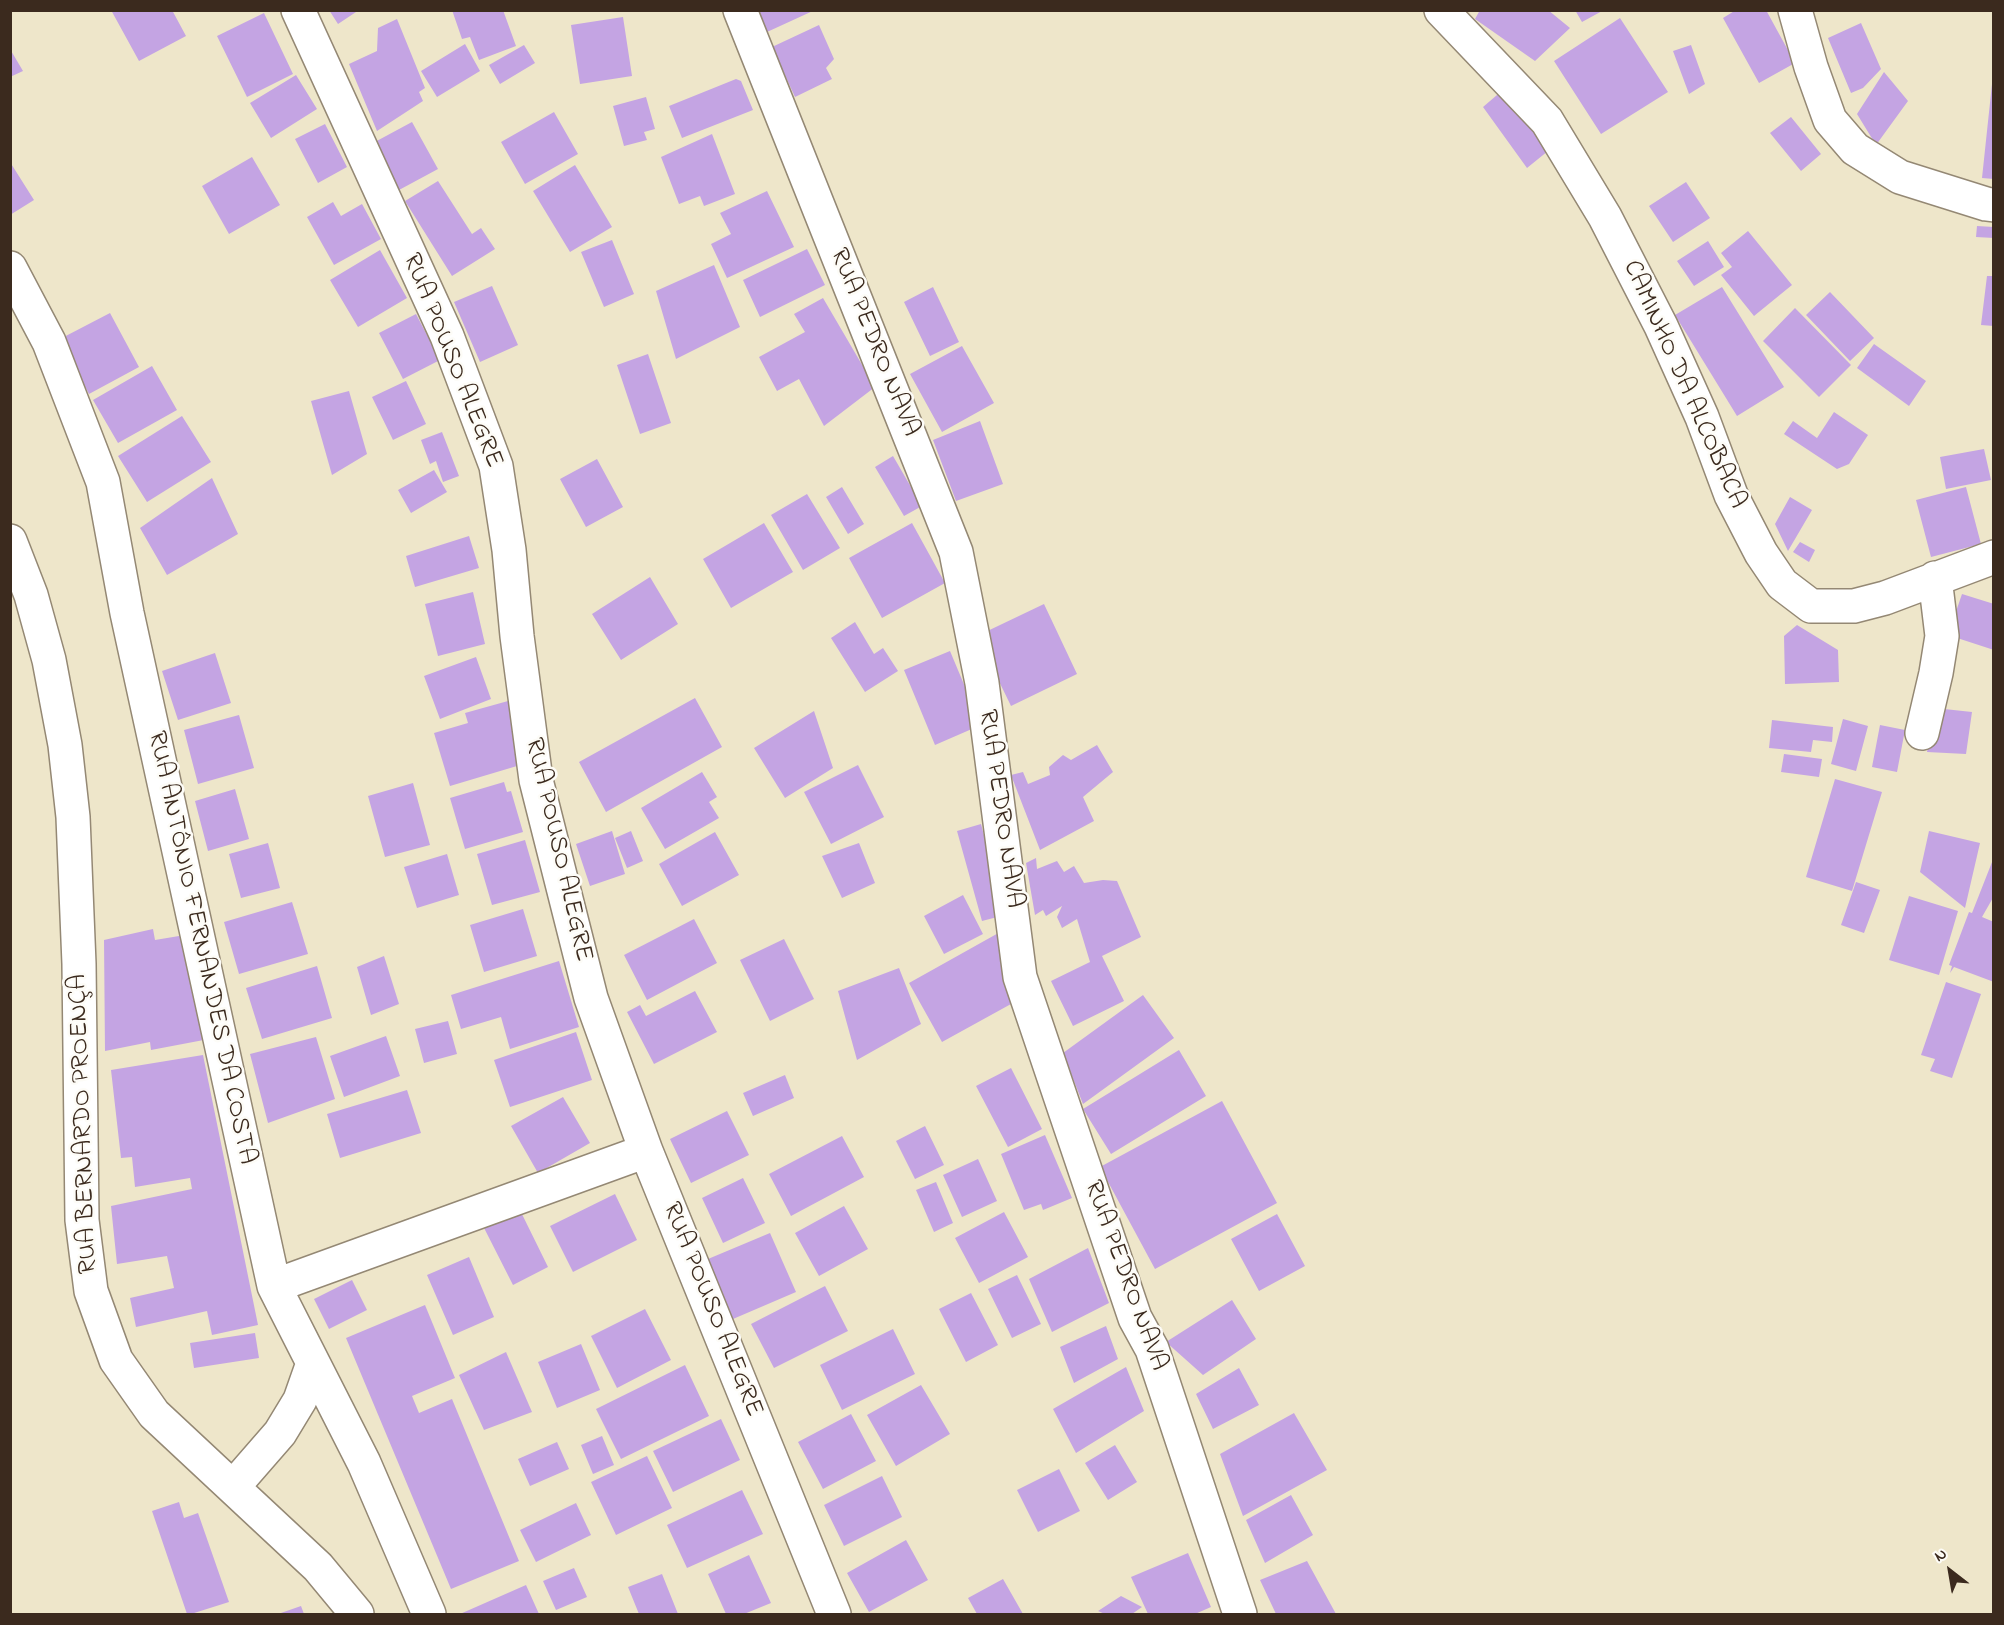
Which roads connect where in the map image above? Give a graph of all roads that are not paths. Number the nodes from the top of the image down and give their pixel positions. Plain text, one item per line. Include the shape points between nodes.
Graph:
1 (298, 10) edge
2 (740, 10) edge
3 (1441, 10) edge
4 (1795, 10) edge
5 (1994, 205) edge
6 (10, 268) edge
7 (10, 541) edge
8 (1994, 556) edge
9 (1935, 578) junction
10 (1922, 733) dead end
11 (646, 1151) junction
12 (274, 1286) junction
13 (314, 1363) junction
14 (234, 1487) junction
15 (357, 1614) edge
16 (429, 1614) edge
17 (834, 1614) edge
18 (1240, 1614) edge

1 - 11 street, RUA POUSO ALEGRE via 447,336 496,465 536,780 591,998
2 - 18 street, RUA PEDRO NAVA via 956,552 982,683 1020,977 1135,1318 1152,1349
3 - 9 street, CAMINHO DA ALCOBACA via 1547,121 1605,217 1666,337 1731,495 1782,584 1812,606 1854,606
4 - 5 street via 1830,120 1855,149 1900,177
6 - 12 street, RUA ANTÔNIO FERNANDES DA COSTA via 49,342 103,482 127,614
7 - 14 street, RUA BERNARDO PROENÇA via 31,595 49,660 65,745 73,818 82,1220 91,1291 116,1360 154,1414
8 - 9 street, CAMINHO DA ALCOBACA
9 - 10 street via 1942,636
11 - 12 street
11 - 17 street, RUA POUSO ALEGRE
12 - 13 street, RUA ANTÔNIO FERNANDES DA COSTA
13 - 14 street via 300,1400 280,1433
13 - 16 street, RUA ANTÔNIO FERNANDES DA COSTA via 364,1463
14 - 15 street, RUA BERNARDO PROENÇA via 318,1566

